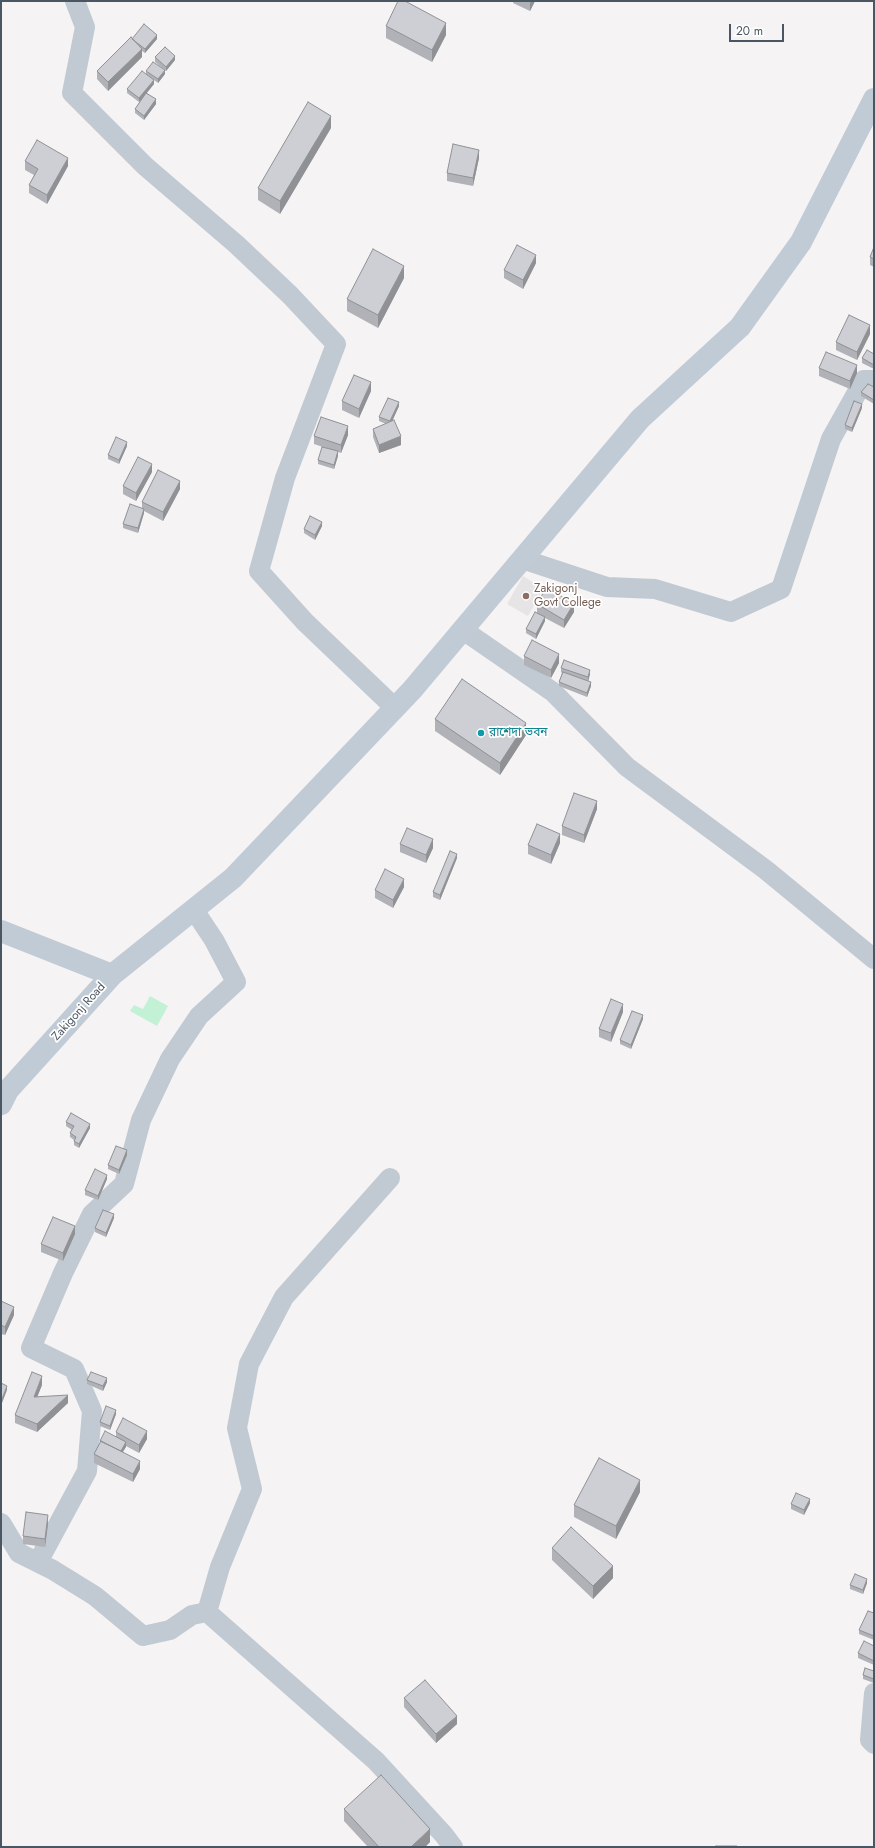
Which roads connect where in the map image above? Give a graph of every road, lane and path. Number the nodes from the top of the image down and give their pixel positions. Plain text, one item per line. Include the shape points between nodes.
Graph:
1 (75, 1) edge
2 (874, 99) edge
3 (874, 380) edge
4 (522, 559) junction
5 (463, 630) junction
6 (395, 708) junction
7 (194, 910) junction
8 (1, 931) edge
9 (874, 959) edge
10 (112, 975) junction
11 (1, 1104) edge
12 (390, 1178) dead end
13 (1, 1524) edge
14 (38, 1562) junction
15 (208, 1612) junction
16 (874, 1694) edge
17 (874, 1744) edge
18 (453, 1847) edge

1 - 6 street via 84,27 72,93 145,166 236,244 290,295 336,344 285,478 259,571 305,622
2 - 4 street via 801,242 740,327 640,419
3 - 4 street via 864,380 831,439 780,589 731,612 655,589 607,587
4 - 5 street
5 - 6 street
5 - 9 street via 553,692 627,767 766,870
6 - 7 street via 233,878
7 - 10 street
7 - 14 street via 214,940 236,982 199,1016 170,1059 141,1120 124,1184 92,1214 31,1348 74,1369 92,1411 87,1471
8 - 10 street, Zakigonj Road
10 - 11 street, Zakigonj Road via 8,1090
12 - 15 street via 284,1297 249,1364 237,1428 252,1489 220,1567
13 - 14 street via 19,1552
14 - 15 street via 95,1596 143,1636 170,1630 192,1615
15 - 18 street via 376,1761
16 - 17 street via 870,1740

